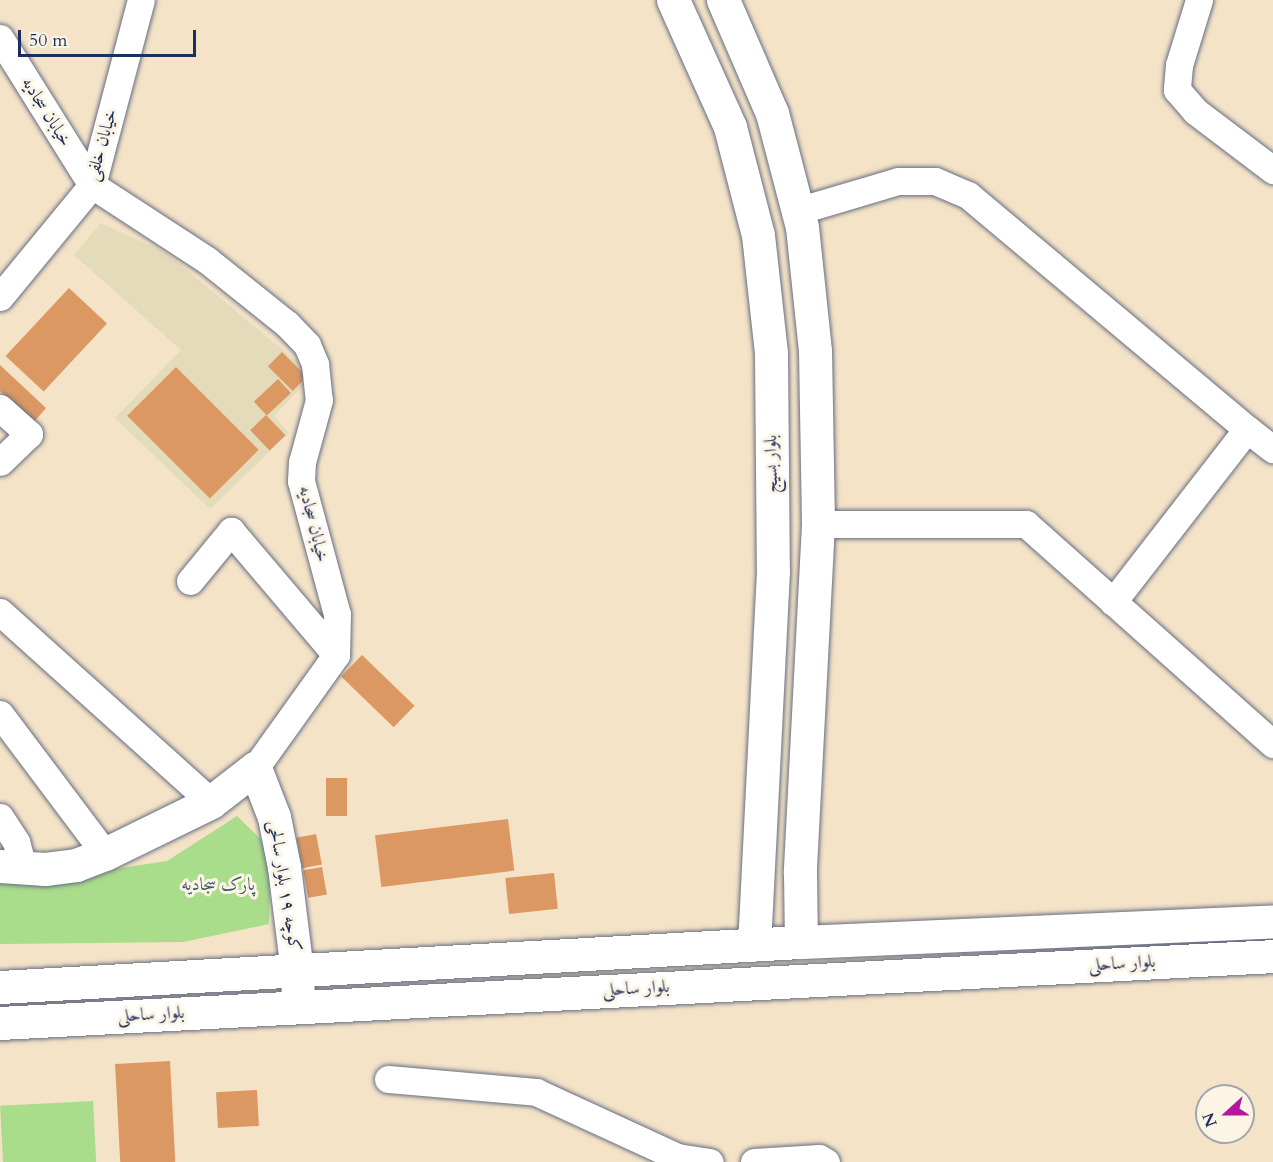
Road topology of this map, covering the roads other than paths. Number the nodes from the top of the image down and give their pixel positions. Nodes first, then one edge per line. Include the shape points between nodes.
1 (141, 0) edge
2 (673, 0) edge
3 (723, 0) edge
4 (1199, 0) edge
5 (0, 38) edge
6 (1273, 170) edge
7 (92, 186) junction
8 (797, 211) junction
9 (0, 297) edge
10 (0, 408) edge
11 (1247, 429) junction
12 (1273, 449) edge
13 (0, 462) edge
14 (818, 524) junction
15 (190, 580) dead end
16 (1113, 602) junction
17 (1, 617) edge
18 (336, 655) junction
19 (0, 714) edge
20 (1273, 744) edge
21 (255, 768) junction
22 (211, 802) junction
23 (0, 818) edge
24 (105, 854) junction
25 (11, 867) edge
26 (1273, 921) edge
27 (801, 942) junction
28 (754, 945) junction
29 (1273, 956) edge
30 (297, 971) junction
31 (0, 987) edge
32 (297, 1007) junction
33 (0, 1023) edge
34 (388, 1079) dead end
35 (710, 1162) edge
36 (754, 1162) edge
37 (826, 1162) edge

1 - 7 street, خیابان خلفی
2 - 28 main road, بلوار بسیج via 730,127 758,235 771,353 773,572
3 - 8 main road via 772,114
4 - 6 street via 1179,65 1177,90 1195,111
5 - 7 street, خیابان سجادیه
7 - 9 street, خیابان خلفی
7 - 18 street, خیابان سجادیه via 207,260 287,324 306,345 320,382 301,482 337,614
8 - 11 street via 898,181 935,181 968,195
8 - 14 main road via 815,351
10 - 13 street via 29,434
11 - 12 street
11 - 16 street
14 - 16 street via 1026,524
14 - 27 main road via 800,873
15 - 18 street via 231,531
16 - 20 street
17 - 22 street
18 - 21 street
19 - 24 street
21 - 22 main road
21 - 30 main road, کوچه ۱۹ بلوار سالحی via 276,827
22 - 24 main road
23 - 25 street via 16,842
24 - 25 main road via 76,865
26 - 27 main road, بلوار ساحلی
27 - 28 main road, بلوار ساحلی
28 - 30 main road, بلوار ساحلی
29 - 32 main road, بلوار ساحلی
30 - 31 main road, بلوار ساحلی
30 - 32 main road, کوچه ۱۹ بلوار سالحی
32 - 33 main road, بلوار ساحلی
34 - 35 street via 536,1092 677,1157
36 - 37 street via 819,1158

